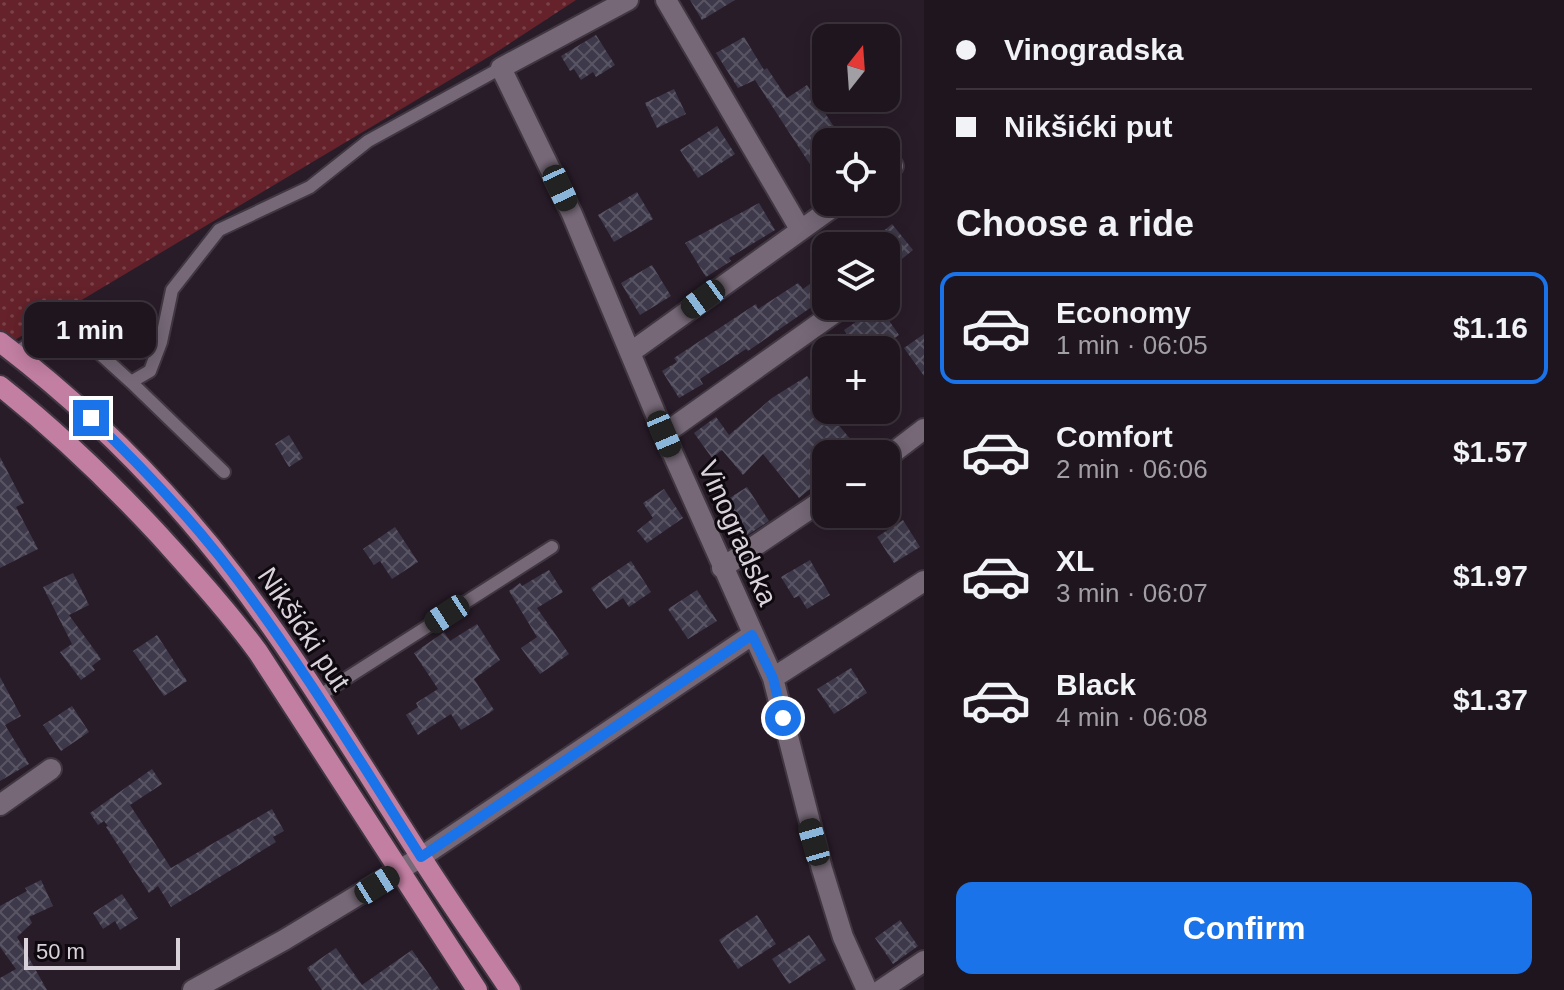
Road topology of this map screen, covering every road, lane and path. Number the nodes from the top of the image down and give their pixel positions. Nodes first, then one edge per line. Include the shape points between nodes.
1 (628, 0) edge
2 (666, 0) edge
3 (501, 68) junction
4 (819, 216) edge
5 (800, 229) junction
6 (824, 320) edge
7 (7, 347) edge
8 (631, 352) junction
9 (131, 382) junction
10 (0, 386) edge
11 (924, 429) edge
12 (664, 434) junction
13 (900, 447) edge
14 (224, 472) dead end
15 (812, 507) edge
16 (552, 547) dead end
17 (722, 568) junction
18 (924, 581) edge
19 (752, 635) junction
20 (773, 678) junction
21 (317, 697) junction
22 (51, 769) dead end
23 (0, 805) edge
24 (421, 857) junction
25 (400, 870) junction
26 (924, 961) edge
27 (193, 990) edge
28 (477, 990) edge
29 (510, 990) edge
30 (867, 990) edge
31 (881, 990) edge

1 - 3 street
2 - 5 street
3 - 8 street, Vinogradska
3 - 9 lane via 368,141 310,187 219,230 172,290 150,371
4 - 5 street
5 - 8 street
6 - 12 street
7 - 9 lane via 65,322
7 - 21 main road, Nikšićki put via 110,436 184,514 251,598
8 - 12 street, Vinogradska
9 - 14 lane
10 - 25 main road via 92,465 227,610
11 - 13 street
12 - 17 street, Vinogradska
15 - 17 street
16 - 21 lane
17 - 19 street, Vinogradska
18 - 20 street
19 - 20 street, Vinogradska
19 - 24 street
20 - 30 street, Vinogradska via 822,869 843,937
21 - 24 main road, Nikšićki put
22 - 23 street
24 - 25 street
24 - 29 main road, Nikšićki put
25 - 27 street
25 - 28 main road
26 - 31 street

